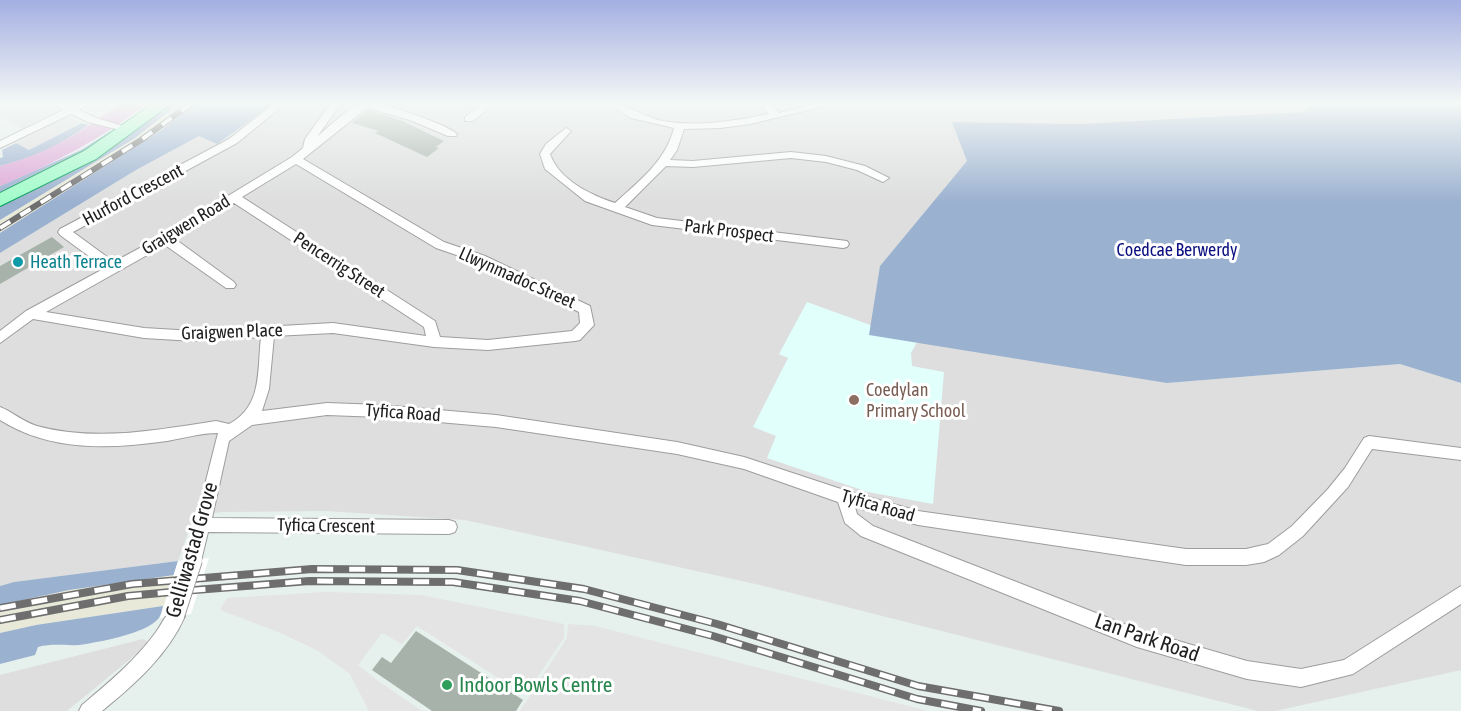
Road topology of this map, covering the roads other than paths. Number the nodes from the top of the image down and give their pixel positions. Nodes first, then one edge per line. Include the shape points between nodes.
1 (18, 136) edge
2 (112, 136) edge
3 (239, 136) edge
4 (312, 136) edge
5 (325, 136) edge
6 (560, 136) edge
7 (678, 136) edge
8 (0, 145) edge
9 (308, 150) junction
10 (296, 159) junction
11 (663, 163) junction
12 (884, 178) dead end
13 (233, 197) junction
14 (0, 200) edge
15 (617, 208) junction
16 (166, 239) junction
17 (843, 244) dead end
18 (114, 268) junction
19 (230, 285) dead end
20 (31, 314) junction
21 (268, 331) junction
22 (0, 338) edge
23 (434, 342) junction
24 (0, 413) edge
25 (250, 419) junction
26 (228, 430) junction
27 (1461, 454) edge
28 (844, 497) junction
29 (203, 525) junction
30 (449, 527) dead end
31 (1461, 594) edge
32 (88, 711) edge

1 - 8 street
2 - 14 main road via 76,163
3 - 18 street, Hurford Crescent via 64,232
4 - 9 street
5 - 9 street, Graigwen Road
6 - 15 street, Park Prospect via 546,154 549,167 589,198
7 - 11 street via 675,148
9 - 10 street, Graigwen Road
10 - 13 street, Graigwen Road
10 - 23 street, Llwynmadoc Street via 440,244 481,259 585,309 587,325 575,336 488,345
11 - 12 street via 693,165 791,155 826,159
11 - 15 street
13 - 16 street, Graigwen Road
13 - 23 street, Pencerrig Street via 430,324
15 - 17 street, Park Prospect via 656,222
16 - 18 street, Graigwen Road
16 - 19 street
18 - 20 street, Graigwen Road
20 - 21 street, Graigwen Place via 144,333 194,336
20 - 22 street, Graigwen Road
21 - 23 street, Graigwen Place via 333,328
21 - 25 street via 259,408
24 - 26 street via 36,432 80,440 129,440 216,427
25 - 26 street, Tyfica Road
25 - 28 street, Tyfica Road via 327,409 496,421 677,448 744,463
26 - 29 street, Gelliwastad Grove via 222,439
27 - 28 street, Tyfica Road via 1369,442 1332,495 1284,543 1262,555 1186,557 918,518
28 - 31 street, Lan Park Road via 850,518 867,531 1137,638 1247,670 1301,678 1347,668
29 - 30 street, Tyfica Crescent
29 - 32 street, Gelliwastad Grove, bridge via 176,616 151,655

